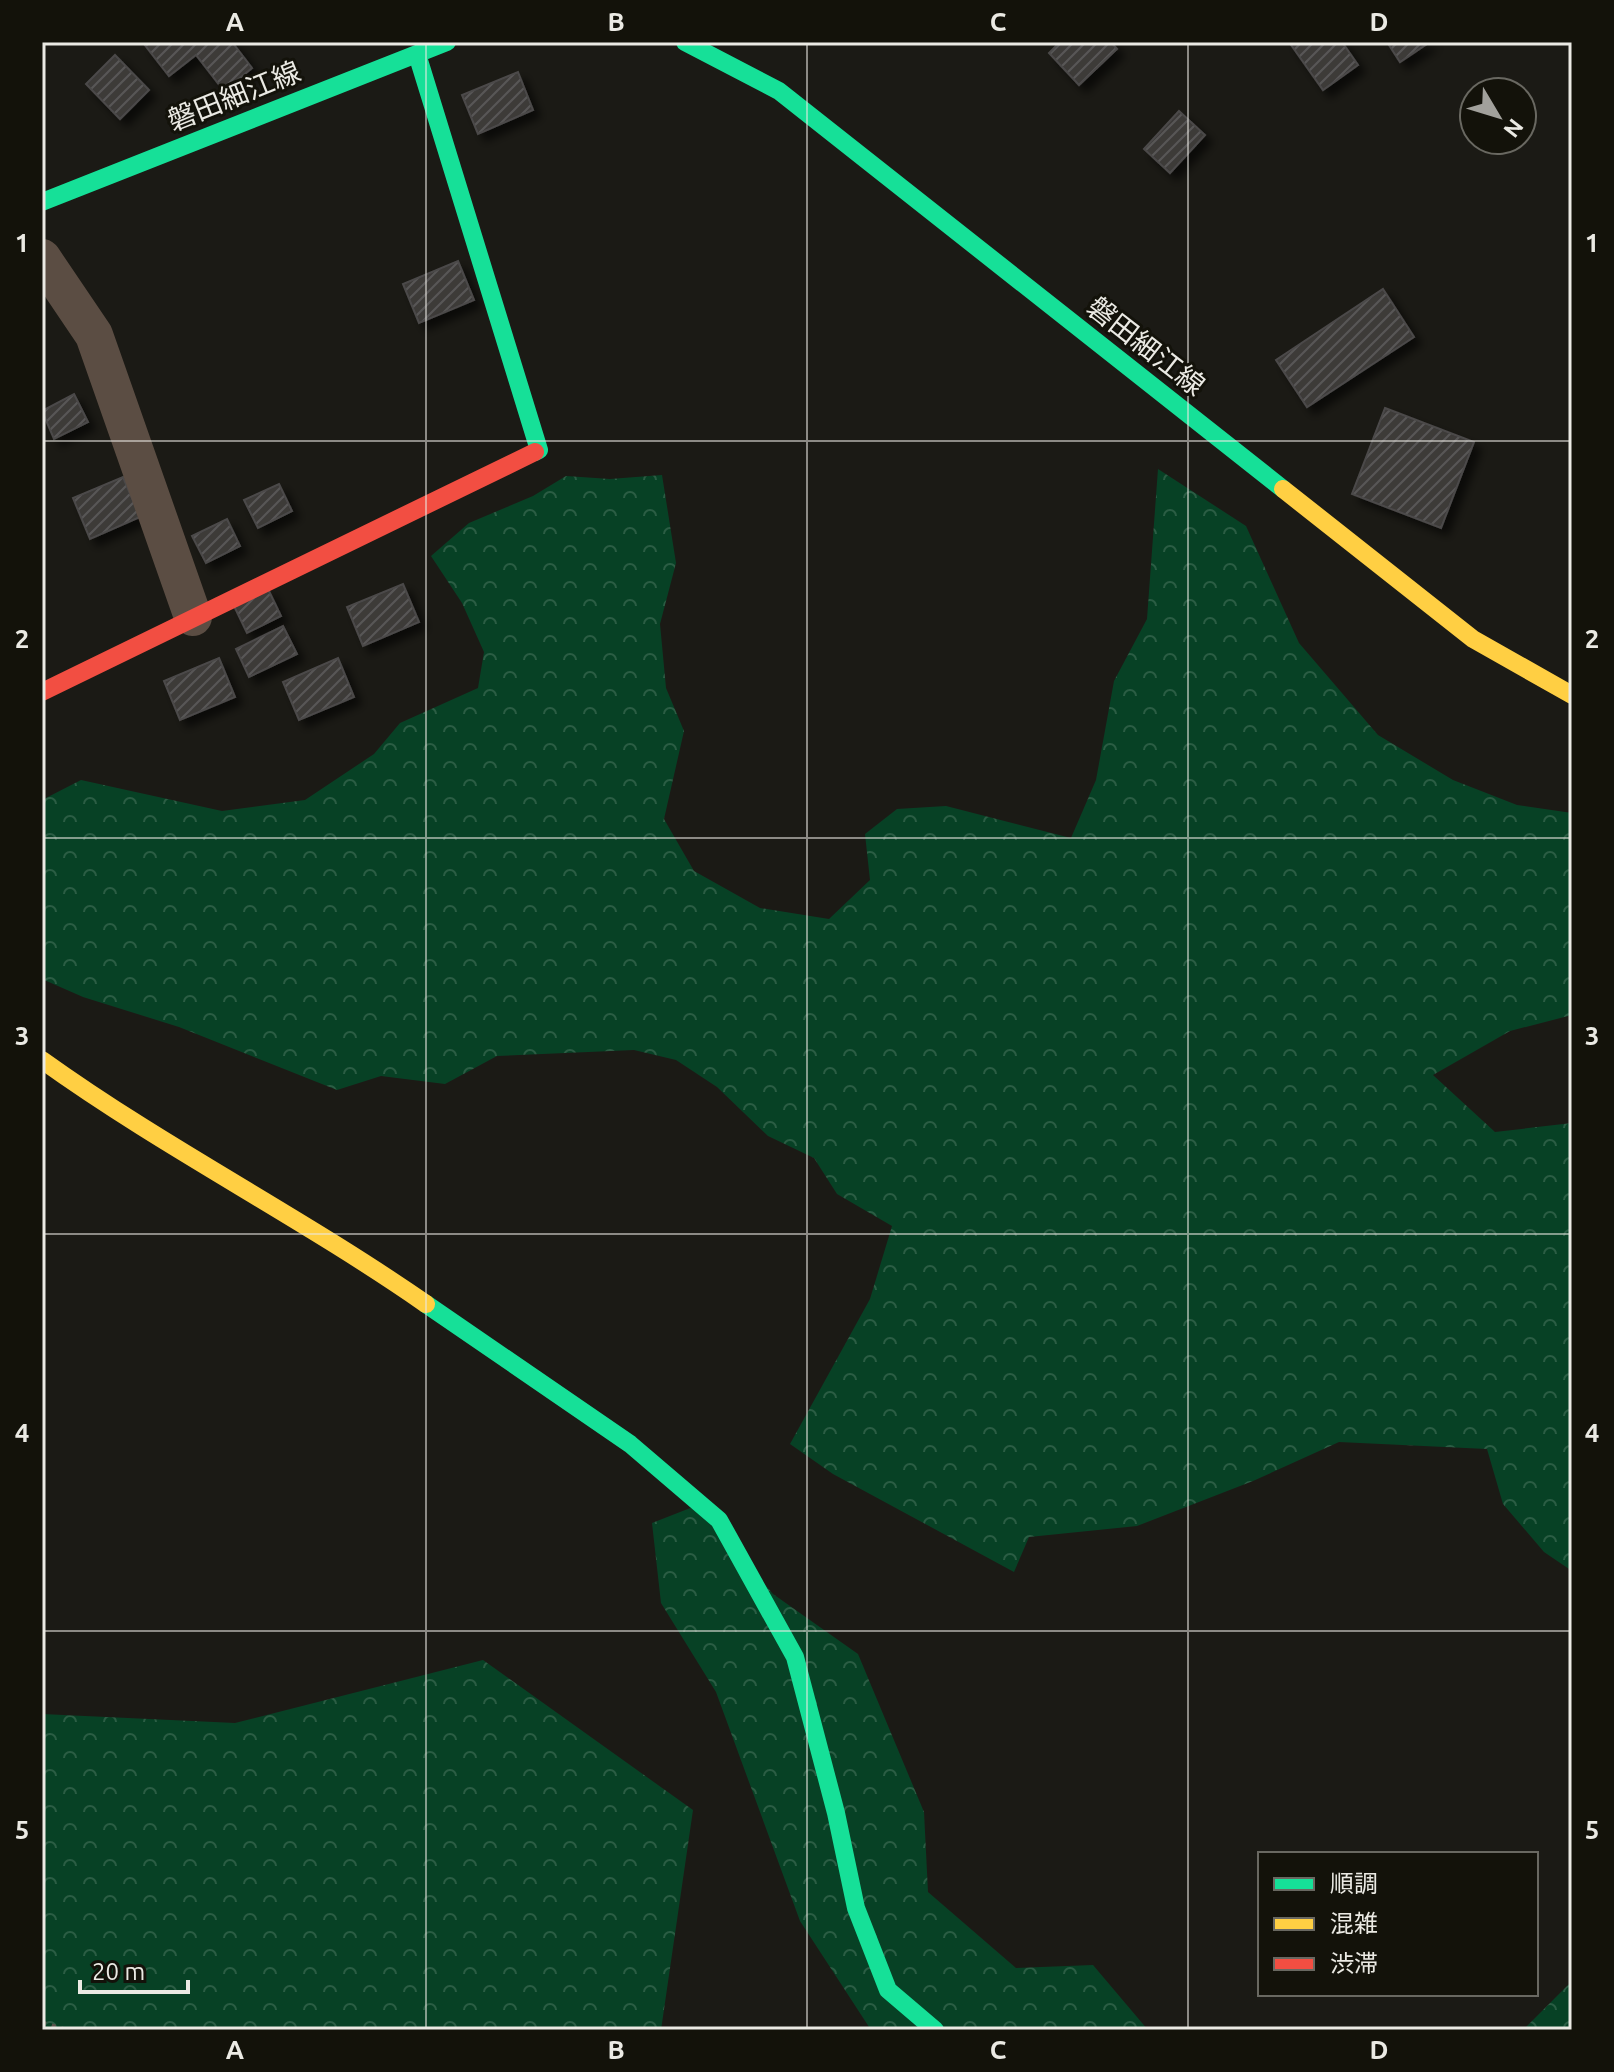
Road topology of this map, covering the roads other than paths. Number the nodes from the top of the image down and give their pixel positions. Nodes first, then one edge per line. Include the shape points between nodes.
1 (447, 42) edge
2 (685, 42) edge
3 (417, 54) junction
4 (42, 202) edge
5 (42, 258) edge
6 (193, 617) junction
7 (42, 692) edge
8 (1572, 695) edge
9 (42, 1060) edge
10 (935, 2030) edge

1 - 3 street, 磐田細江線
2 - 8 street, 磐田細江線 via 779,91 1473,639
3 - 4 street, 磐田細江線
3 - 6 street via 539,450
5 - 6 street via 94,335
6 - 7 street
9 - 10 street via 120,1116 379,1271 630,1444 719,1520 795,1657 856,1908 888,1990

